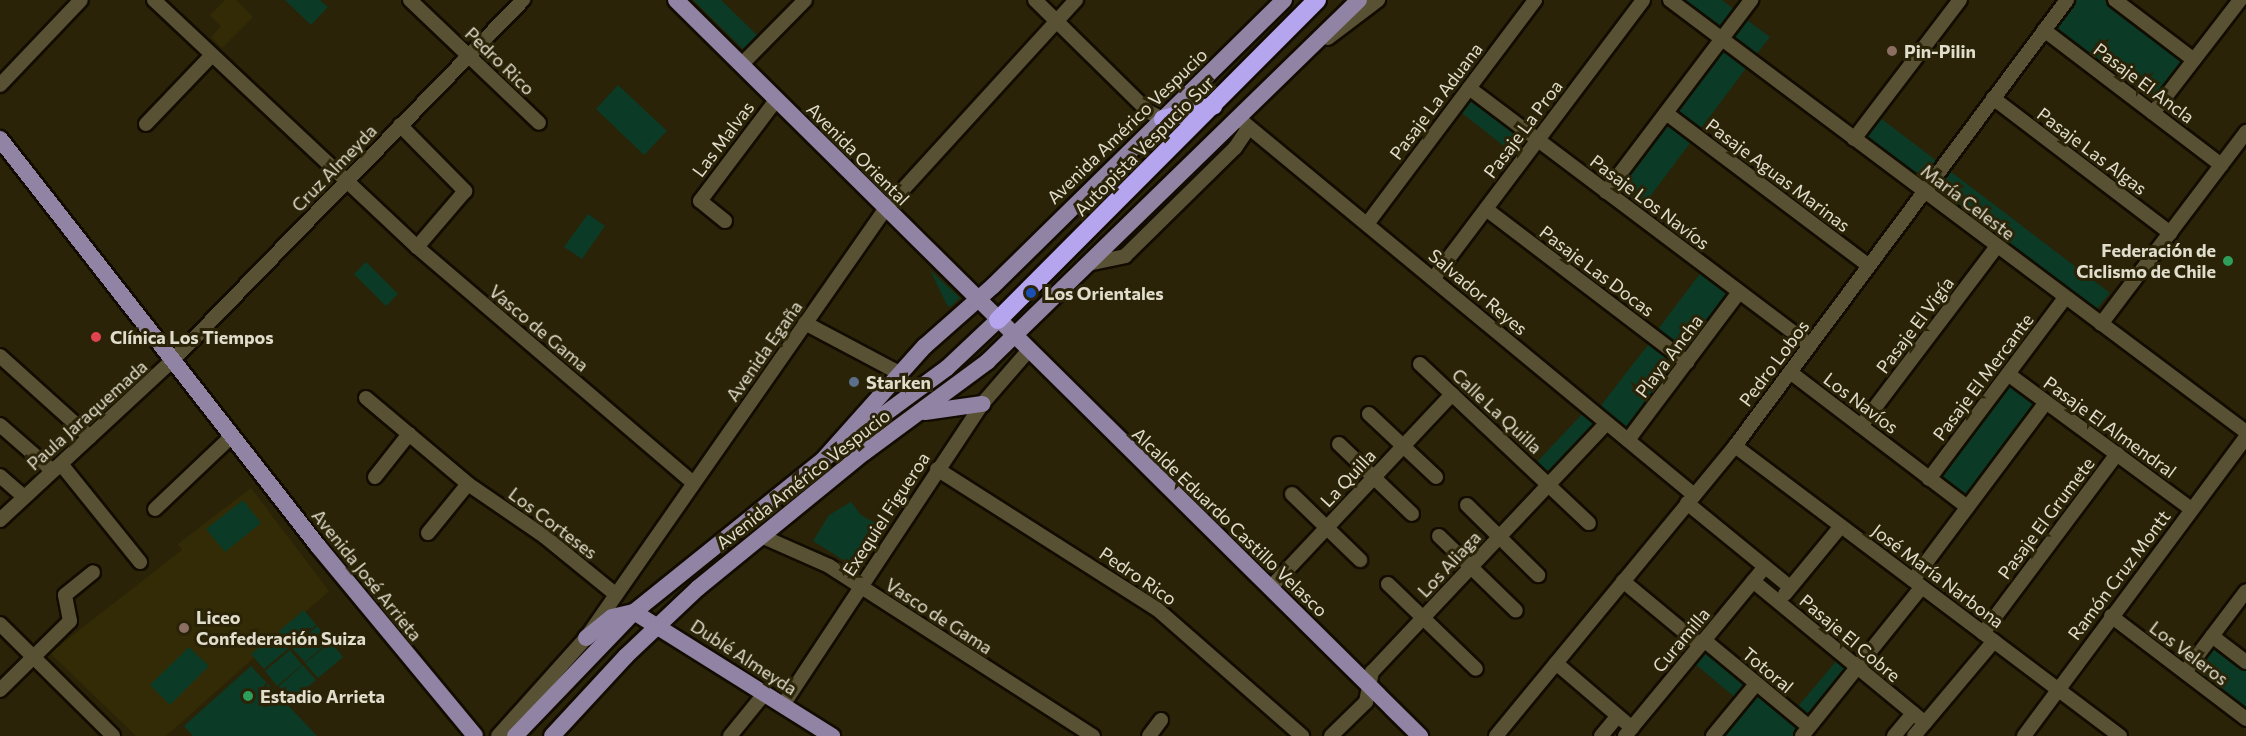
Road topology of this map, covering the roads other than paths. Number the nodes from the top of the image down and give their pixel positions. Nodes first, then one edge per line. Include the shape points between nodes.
1 (81, 0) edge
2 (154, 0) edge
3 (410, 0) edge
4 (523, 0) edge
5 (675, 0) edge
6 (805, 0) edge
7 (1035, 0) edge
8 (1076, 0) edge
9 (1284, 0) edge
10 (1317, 0) edge
11 (1359, 0) edge
12 (1378, 0) edge
13 (1535, 0) edge
14 (1643, 0) edge
15 (1670, 0) edge
16 (1751, 0) edge
17 (1960, 0) edge
18 (2067, 0) edge
19 (2115, 0) edge
20 (2240, 0) edge
21 (1057, 21) junction
22 (2044, 30) junction
23 (1721, 39) junction
24 (212, 56) junction
25 (468, 56) junction
26 (1299, 58) junction
27 (2194, 60) junction
28 (741, 65) junction
29 (0, 85) edge
30 (1469, 88) junction
31 (1993, 98) junction
32 (776, 99) junction
33 (1214, 106) junction
34 (1666, 113) junction
35 (2153, 113) junction
36 (1163, 119) junction
37 (1244, 122) junction
38 (539, 123) dead end
39 (146, 124) dead end
40 (400, 125) junction
41 (2246, 132) edge
42 (0, 139) edge
43 (1854, 139) junction
44 (1537, 140) junction
45 (2221, 165) junction
46 (347, 180) junction
47 (1923, 190) junction
48 (1606, 192) junction
49 (886, 208) junction
50 (1486, 209) junction
51 (725, 221) dead end
52 (1367, 224) junction
53 (2170, 232) junction
54 (1997, 246) junction
55 (417, 248) junction
56 (1868, 265) junction
57 (1433, 279) junction
58 (1739, 292) junction
59 (2066, 297) junction
60 (977, 299) junction
61 (998, 320) junction
62 (805, 323) junction
63 (2101, 324) junction
64 (1014, 336) junction
65 (1810, 345) junction
66 (1028, 351) junction
67 (0, 356) edge
68 (172, 361) junction
69 (1687, 362) junction
70 (1420, 364) dead end
71 (1790, 372) junction
72 (899, 373) junction
73 (2008, 374) junction
74 (1452, 394) junction
75 (366, 398) dead end
76 (2046, 402) junction
77 (982, 404) junction
78 (1369, 414) dead end
79 (916, 415) junction
80 (1607, 423) junction
81 (0, 425) edge
82 (1861, 426) junction
83 (2246, 432) edge
84 (410, 434) junction
85 (90, 437) junction
86 (231, 437) junction
87 (2246, 437) edge
88 (1628, 441) junction
89 (1339, 444) dead end
90 (1403, 446) junction
91 (1735, 446) junction
92 (2117, 454) junction
93 (822, 460) junction
94 (57, 468) junction
95 (937, 469) junction
96 (0, 476) edge
97 (375, 477) dead end
98 (1374, 477) junction
99 (1436, 477) dead end
100 (1929, 479) junction
101 (693, 483) junction
102 (468, 484) junction
103 (1549, 484) junction
104 (1292, 494) dead end
105 (24, 497) junction
106 (1690, 499) junction
107 (1467, 505) dead end
108 (1967, 507) junction
109 (155, 509) dead end
110 (2191, 509) junction
111 (1412, 514) dead end
112 (0, 520) edge
113 (1589, 523) dead end
114 (1841, 526) junction
115 (1327, 527) junction
116 (428, 532) dead end
117 (761, 536) junction
118 (1439, 536) dead end
119 (1499, 537) junction
120 (1360, 560) dead end
121 (140, 562) dead end
122 (1471, 567) junction
123 (1765, 567) junction
124 (93, 572) dead end
125 (1538, 575) dead end
126 (1623, 581) junction
127 (1753, 581) junction
128 (1917, 583) junction
129 (1388, 584) dead end
130 (860, 586) junction
131 (1790, 587) junction
132 (1270, 588) junction
133 (2246, 591) edge
134 (614, 593) junction
135 (1778, 602) junction
136 (1516, 611) dead end
137 (634, 612) junction
138 (2110, 616) junction
139 (1423, 618) junction
140 (0, 624) edge
141 (658, 625) junction
142 (2212, 636) junction
143 (1988, 637) junction
144 (586, 638) junction
145 (1702, 643) junction
146 (33, 656) junction
147 (2246, 662) edge
148 (1556, 663) junction
149 (1859, 668) junction
150 (1476, 669) dead end
151 (2184, 672) junction
152 (1756, 684) junction
153 (1370, 686) junction
154 (2057, 688) junction
155 (0, 690) edge
156 (765, 693) junction
157 (783, 705) junction
158 (1913, 713) junction
159 (1618, 716) junction
160 (2246, 718) edge
161 (1161, 720) dead end
162 (1925, 723) junction
163 (1628, 732) edge
164 (1806, 732) edge
165 (113, 736) edge
166 (475, 736) edge
167 (498, 736) edge
168 (515, 736) edge
169 (552, 736) edge
170 (730, 736) edge
171 (832, 736) edge
172 (1093, 736) edge
173 (1149, 736) edge
174 (1302, 736) edge
175 (1331, 736) edge
176 (1420, 736) edge
177 (1496, 736) edge
178 (1601, 736) edge
179 (1714, 736) edge
180 (1894, 736) edge
181 (1914, 736) edge
182 (2024, 736) edge
183 (2120, 736) edge

1 - 29 street
2 - 24 street, Vasco de Gama
3 - 25 street, Pedro Rico
4 - 25 street, Cruz Almeyda
5 - 28 main road, Avenida Oriental
6 - 28 street
7 - 21 street
8 - 21 street, Avenida Egaña
9 - 36 main road, Avenida Américo Vespucio
10 - 33 highway, Autopista Vespucio Sur
11 - 26 main road, Avenida Américo Vespucio
12 - 26 street, Avenida Américo Vespucio
13 - 30 street, Pasaje La Aduana
14 - 44 street, Pasaje La Proa
15 - 23 street, María Celeste
16 - 23 street
17 - 43 street
18 - 22 street, Pedro Lobos
19 - 27 street
20 - 27 street
21 - 36 street via 1149,112
21 - 49 street, Avenida Egaña
22 - 31 street, Pedro Lobos
22 - 35 street, Pasaje El Ancla
23 - 34 street
23 - 43 street, María Celeste
24 - 39 street
24 - 46 street, Vasco de Gama
25 - 38 street, Pedro Rico
25 - 40 street, Cruz Almeyda
26 - 37 main road, Avenida Américo Vespucio
27 - 35 street
28 - 32 main road, Avenida Oriental
30 - 44 street, Pasaje Los Navíos
30 - 52 street, Pasaje La Aduana
31 - 47 street, Pedro Lobos
31 - 53 street, Pasaje Las Algas
32 - 49 main road, Avenida Oriental
32 - 51 street, Las Malvas via 700,201
33 - 36 highway
33 - 61 highway, Autopista Vespucio Sur
34 - 48 street
34 - 56 street, Pasaje Aguas Marinas
35 - 45 street, Pasaje El Ancla
36 - 60 main road, Avenida Américo Vespucio
37 - 52 street, Salvador Reyes
37 - 64 main road, Avenida Américo Vespucio
40 - 46 street, Cruz Almeyda
40 - 55 street via 465,191
41 - 45 street
42 - 68 main road, Avenida José Arrieta
43 - 47 street, María Celeste
44 - 48 street, Pasaje Los Navíos
44 - 50 street, Pasaje La Proa
45 - 53 street
46 - 55 street, Vasco de Gama
46 - 68 street, Cruz Almeyda
47 - 54 street, María Celeste
47 - 56 street, Pedro Lobos
48 - 58 street, Pasaje Los Navíos
49 - 60 main road, Avenida Oriental
49 - 62 street, Avenida Egaña
50 - 57 street, Pasaje La Proa
50 - 69 street, Pasaje Las Docas
52 - 57 street, Salvador Reyes
53 - 63 street
54 - 59 street, María Celeste
54 - 82 street, Pasaje El Vigía
55 - 101 street, Vasco de Gama
56 - 65 street, Pedro Lobos
57 - 80 street, Salvador Reyes
58 - 65 street, Pasaje Los Navíos
58 - 69 street, Playa Ancha
59 - 63 street, María Celeste
59 - 73 street, Pasaje El Mercante
60 - 61 main road, Avenida Oriental
60 - 72 main road, Avenida Américo Vespucio
61 - 64 main road, Avenida Oriental
61 - 93 main road, Avenida Américo Vespucio via 947,368
62 - 72 street
62 - 101 street, Avenida Egaña
63 - 83 street, María Celeste
64 - 66 main road, Alcalde Eduardo Castillo Velasco
64 - 79 main road, Avenida Américo Vespucio via 968,378
65 - 71 street, Pedro Lobos
66 - 77 street, Exequiel Figueroa
66 - 132 main road, Alcalde Eduardo Castillo Velasco
67 - 85 street
68 - 85 street, Paula Jaraquemada
68 - 86 main road, Avenida José Arrieta
69 - 88 street, Playa Ancha
70 - 74 street, Calle La Quilla
71 - 82 street, Los Navíos
71 - 91 street, Pedro Lobos
72 - 93 main road, Avenida Américo Vespucio
73 - 76 street, Pasaje El Almendral
73 - 100 street, Pasaje El Mercante
74 - 90 street, La Quilla
74 - 103 street, Calle La Quilla
75 - 84 street, Los Corteses
76 - 92 street, Pasaje El Almendral
76 - 108 street
77 - 79 main road
77 - 95 street, Exequiel Figueroa
78 - 90 street
79 - 117 main road, Avenida Américo Vespucio
80 - 88 street, Salvador Reyes
80 - 103 street, Los Aliaga
81 - 94 street
82 - 100 street, Los Navíos
84 - 97 street
84 - 102 street, Los Corteses
85 - 94 street, Paula Jaraquemada
86 - 109 street
86 - 166 main road, Avenida José Arrieta
87 - 110 street, Ramón Cruz Montt
88 - 106 street, Salvador Reyes
89 - 98 street
90 - 98 street, La Quilla
90 - 99 street
91 - 106 street, Pedro Lobos
91 - 114 street, José María Narbona
92 - 110 street, Pasaje El Almendral
92 - 143 street, Pasaje El Grumete
93 - 137 main road, Avenida Américo Vespucio
94 - 105 street, Paula Jaraquemada
94 - 121 street
95 - 130 street, Exequiel Figueroa
95 - 174 street, Pedro Rico via 1157,609
96 - 105 street
98 - 111 street
98 - 115 street, La Quilla
100 - 108 street, Los Navíos
101 - 134 street, Avenida Egaña
102 - 116 street
102 - 134 street, Los Corteses via 544,536
103 - 113 street, Calle La Quilla
103 - 119 street, Los Aliaga
104 - 115 street
105 - 112 street, Paula Jaraquemada
106 - 123 street, Pasaje El Cobre
106 - 126 street, Pedro Lobos
107 - 119 street
108 - 128 street
110 - 138 street, Ramón Cruz Montt
114 - 128 street, José María Narbona
114 - 131 street
115 - 120 street
115 - 132 street, La Quilla
117 - 130 street, Vasco de Gama via 821,561
117 - 141 main road, Avenida Américo Vespucio
118 - 122 street
119 - 122 street, Los Aliaga
119 - 125 street
122 - 136 street
122 - 139 street, Los Aliaga
123 - 127 street, Curamilla
123 - 131 street, Pasaje El Cobre
124 - 146 street via 65,595 70,621
126 - 145 street, Totoral
126 - 148 street, Pedro Lobos
127 - 135 street, Pasaje El Cobre
127 - 145 street, Curamilla
128 - 143 street, José María Narbona
128 - 149 street
129 - 139 street
130 - 157 street, Exequiel Figueroa
130 - 172 street, Vasco de Gama
131 - 135 street
132 - 153 main road, Alcalde Eduardo Castillo Velasco
133 - 142 street
134 - 144 street, Avenida Egaña
135 - 149 street, Pasaje El Cobre
137 - 141 main road, Dublé Almeyda
137 - 144 main road via 612,617
137 - 168 main road, Avenida Américo Vespucio
138 - 151 street, Los Veleros
138 - 154 street, Ramón Cruz Montt
139 - 150 street
139 - 153 street, Los Aliaga via 1372,672
140 - 146 street
141 - 156 main road, Dublé Almeyda
141 - 169 main road, Avenida Américo Vespucio
142 - 147 street
142 - 151 street
143 - 154 street, José María Narbona
143 - 162 street, Pasaje El Grumete
144 - 167 street, Avenida Egaña
145 - 152 street, Totoral
145 - 163 street, Curamilla
146 - 155 street
146 - 165 street
148 - 159 street
148 - 177 street, Pedro Lobos
149 - 158 street, Pasaje El Cobre
149 - 164 street
151 - 160 street, Los Veleros
152 - 164 street, Totoral
152 - 179 street
153 - 175 street, Los Aliaga via 1366,702
153 - 176 main road, Alcalde Eduardo Castillo Velasco
154 - 182 street, Ramón Cruz Montt
154 - 183 street, José María Narbona
156 - 157 main road, Dublé Almeyda
156 - 170 street
157 - 171 main road, Dublé Almeyda
158 - 162 street, Pasaje El Cobre
158 - 180 street
159 - 163 street
159 - 178 street
161 - 173 street
162 - 181 street, Pasaje El Grumete

